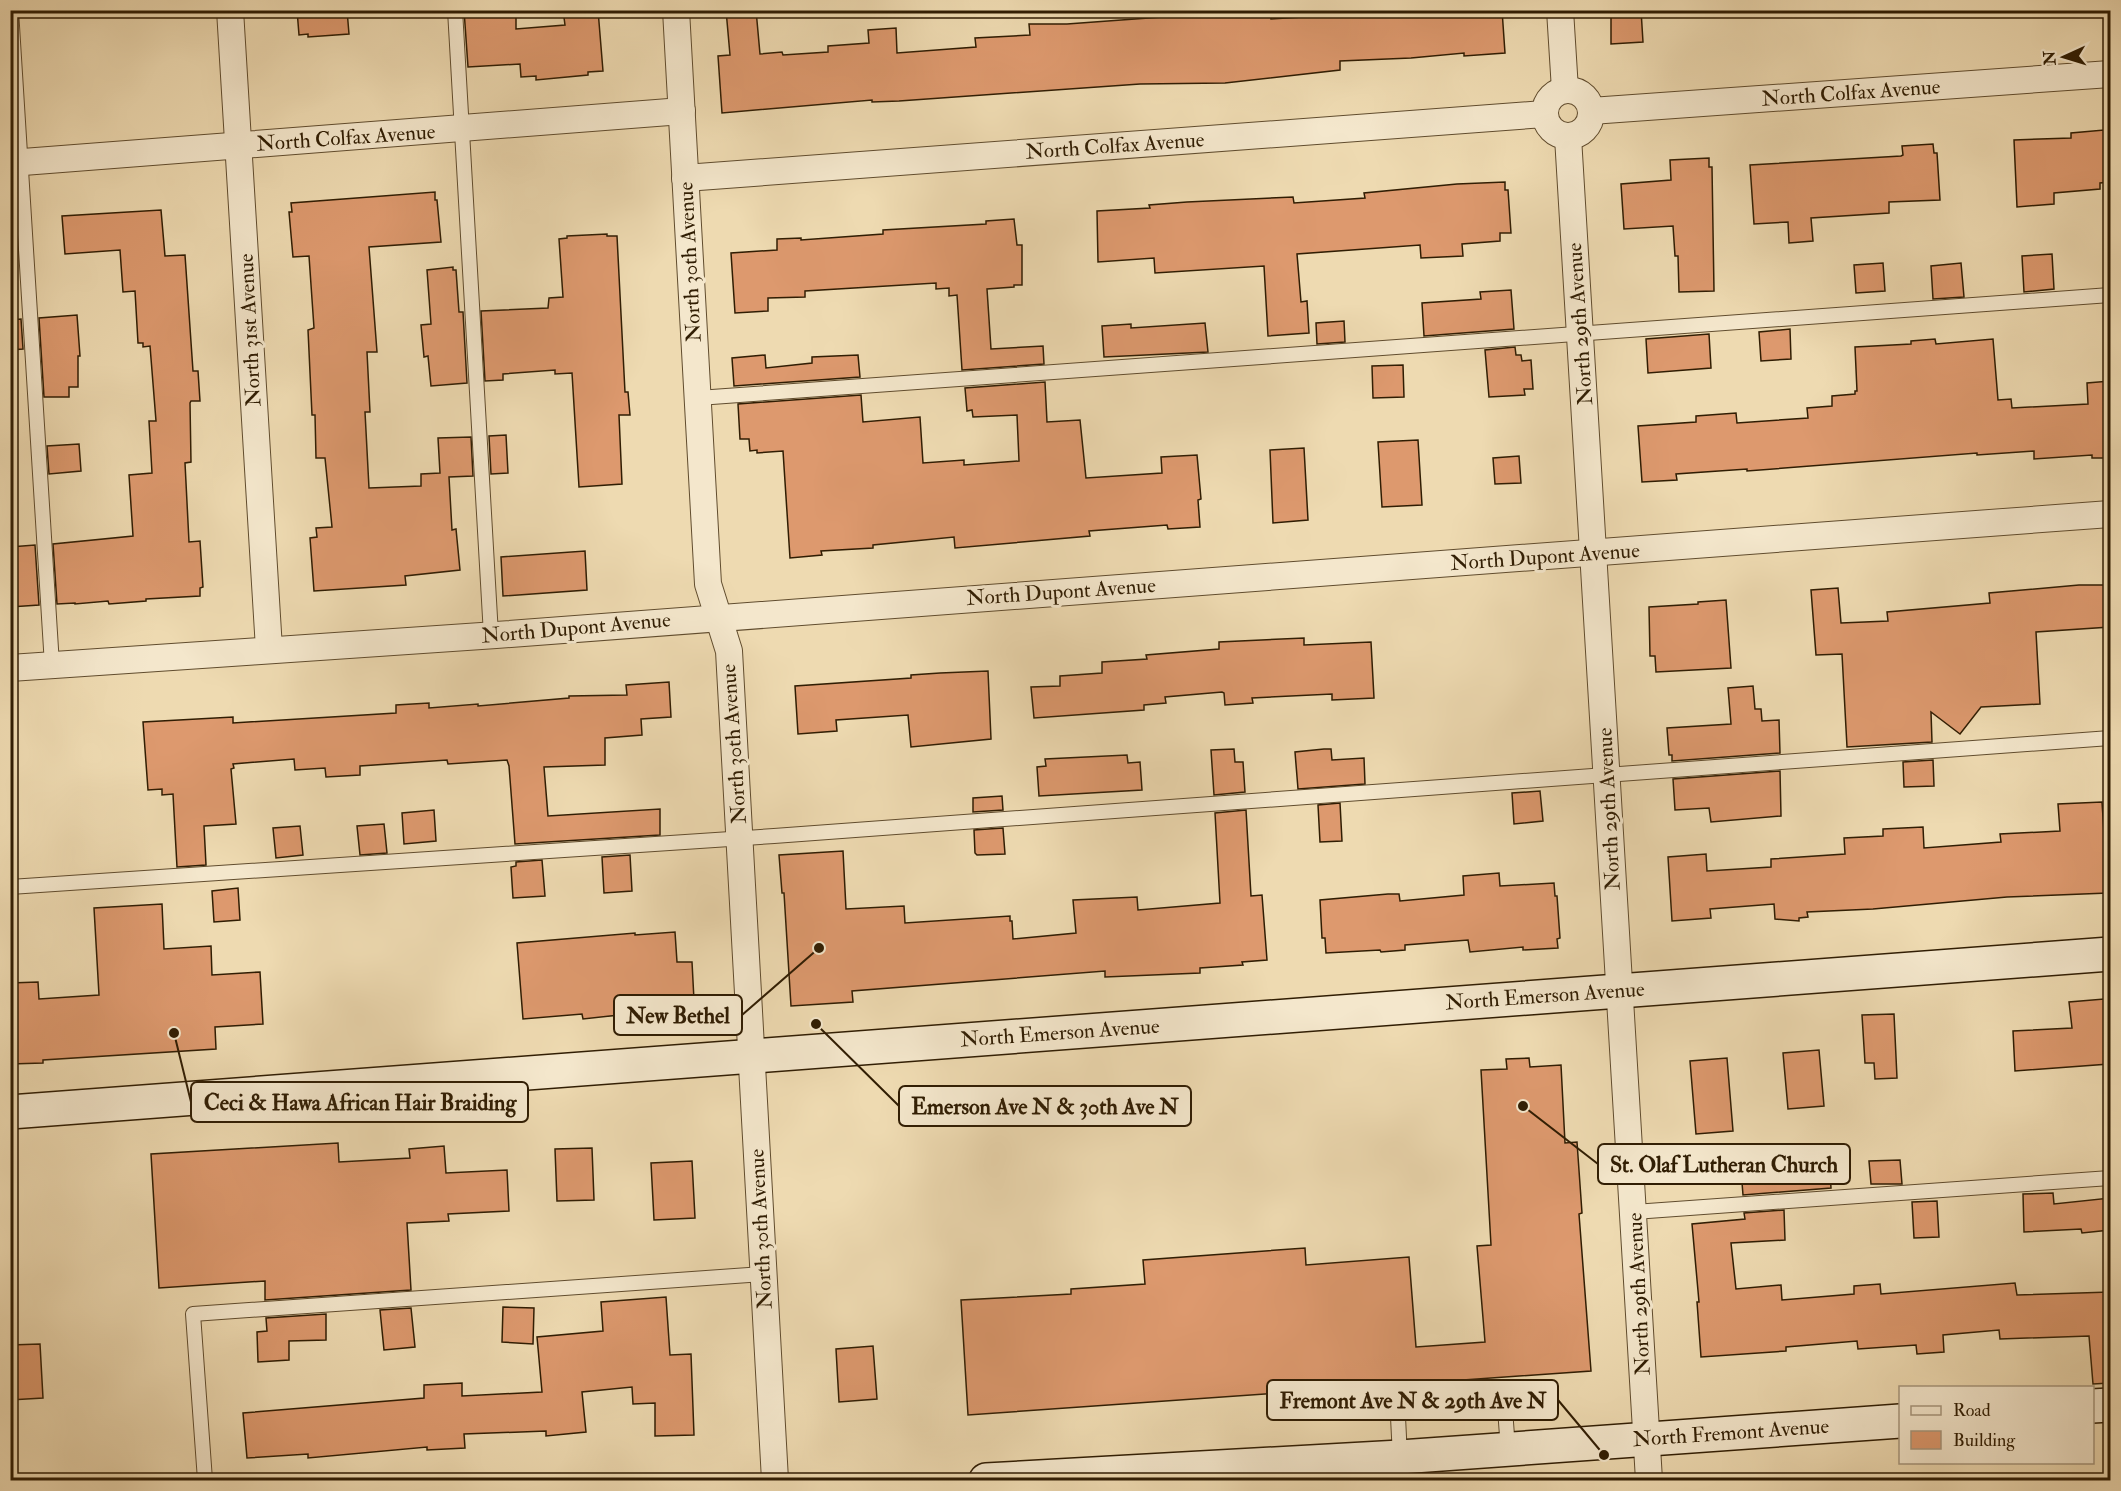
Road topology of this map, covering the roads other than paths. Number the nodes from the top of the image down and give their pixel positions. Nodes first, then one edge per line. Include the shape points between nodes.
1 (11, 10) edge
2 (230, 10) edge
3 (455, 10) edge
4 (676, 10) edge
5 (1560, 10) edge
6 (2110, 74) edge
7 (1565, 90) junction
8 (682, 111) junction
9 (1591, 111) junction
10 (1544, 114) junction
11 (462, 129) junction
12 (1568, 137) junction
13 (238, 146) junction
14 (16, 163) edge
15 (685, 178) junction
16 (2110, 295) edge
17 (1581, 333) junction
18 (698, 398) junction
19 (2110, 514) edge
20 (1593, 554) junction
21 (718, 616) junction
22 (491, 635) junction
23 (269, 649) junction
24 (52, 665) junction
25 (10, 668) edge
26 (2110, 738) edge
27 (1608, 775) junction
28 (740, 838) junction
29 (10, 887) edge
30 (2110, 954) edge
31 (1620, 990) junction
32 (751, 1056) junction
33 (10, 1112) edge
34 (2110, 1178) edge
35 (1634, 1212) junction
36 (763, 1274) junction
37 (2110, 1405) edge
38 (2094, 1406) edge
39 (1899, 1420) edge
40 (1646, 1440) junction
41 (1508, 1449) junction
42 (1400, 1457) junction
43 (205, 1480) edge
44 (775, 1480) edge
45 (986, 1480) edge
46 (1649, 1480) edge

1 - 14 lane
2 - 13 street, North 31st Avenue
3 - 11 lane
4 - 8 street, North 30th Avenue
5 - 7 street
6 - 9 street, North Colfax Avenue
7 - 9 street via 1579,93
7 - 10 street via 1552,95
8 - 11 street, North Colfax Avenue
8 - 15 street, North 30th Avenue
9 - 12 street via 1588,126
10 - 12 street via 1554,133
10 - 15 street, North Colfax Avenue
11 - 13 street, North Colfax Avenue
11 - 22 lane
12 - 17 street, North 29th Avenue
13 - 14 street, North Colfax Avenue
13 - 23 street, North 31st Avenue
14 - 24 lane
15 - 18 street, North 30th Avenue
16 - 17 lane
17 - 18 lane
17 - 20 street, North 29th Avenue
18 - 21 street, North 30th Avenue via 708,584
19 - 20 street, North Dupont Avenue
20 - 21 street, North Dupont Avenue
20 - 27 street, North 29th Avenue
21 - 22 street, North Dupont Avenue
21 - 28 street, North 30th Avenue via 729,651
22 - 23 street, North Dupont Avenue
23 - 24 street, North Dupont Avenue
24 - 25 street, North Dupont Avenue
26 - 27 lane
27 - 28 lane
27 - 31 street, North 29th Avenue
28 - 29 lane
28 - 32 street, North 30th Avenue
30 - 31 street, North Emerson Avenue
31 - 32 street, North Emerson Avenue
31 - 35 street, North 29th Avenue
32 - 33 street, North Emerson Avenue
32 - 36 street, North 30th Avenue
34 - 35 lane
35 - 40 street, North 29th Avenue
36 - 43 lane via 193,1314
36 - 44 street, North 30th Avenue
37 - 38 street
39 - 40 street, North Fremont Avenue
40 - 41 street, North Fremont Avenue
40 - 46 street, North 29th Avenue
41 - 42 street, North Fremont Avenue
41 - 42 lane via 1505,1409 1491,1395 1437,1399 1415,1401 1398,1418
42 - 45 street, North Fremont Avenue

